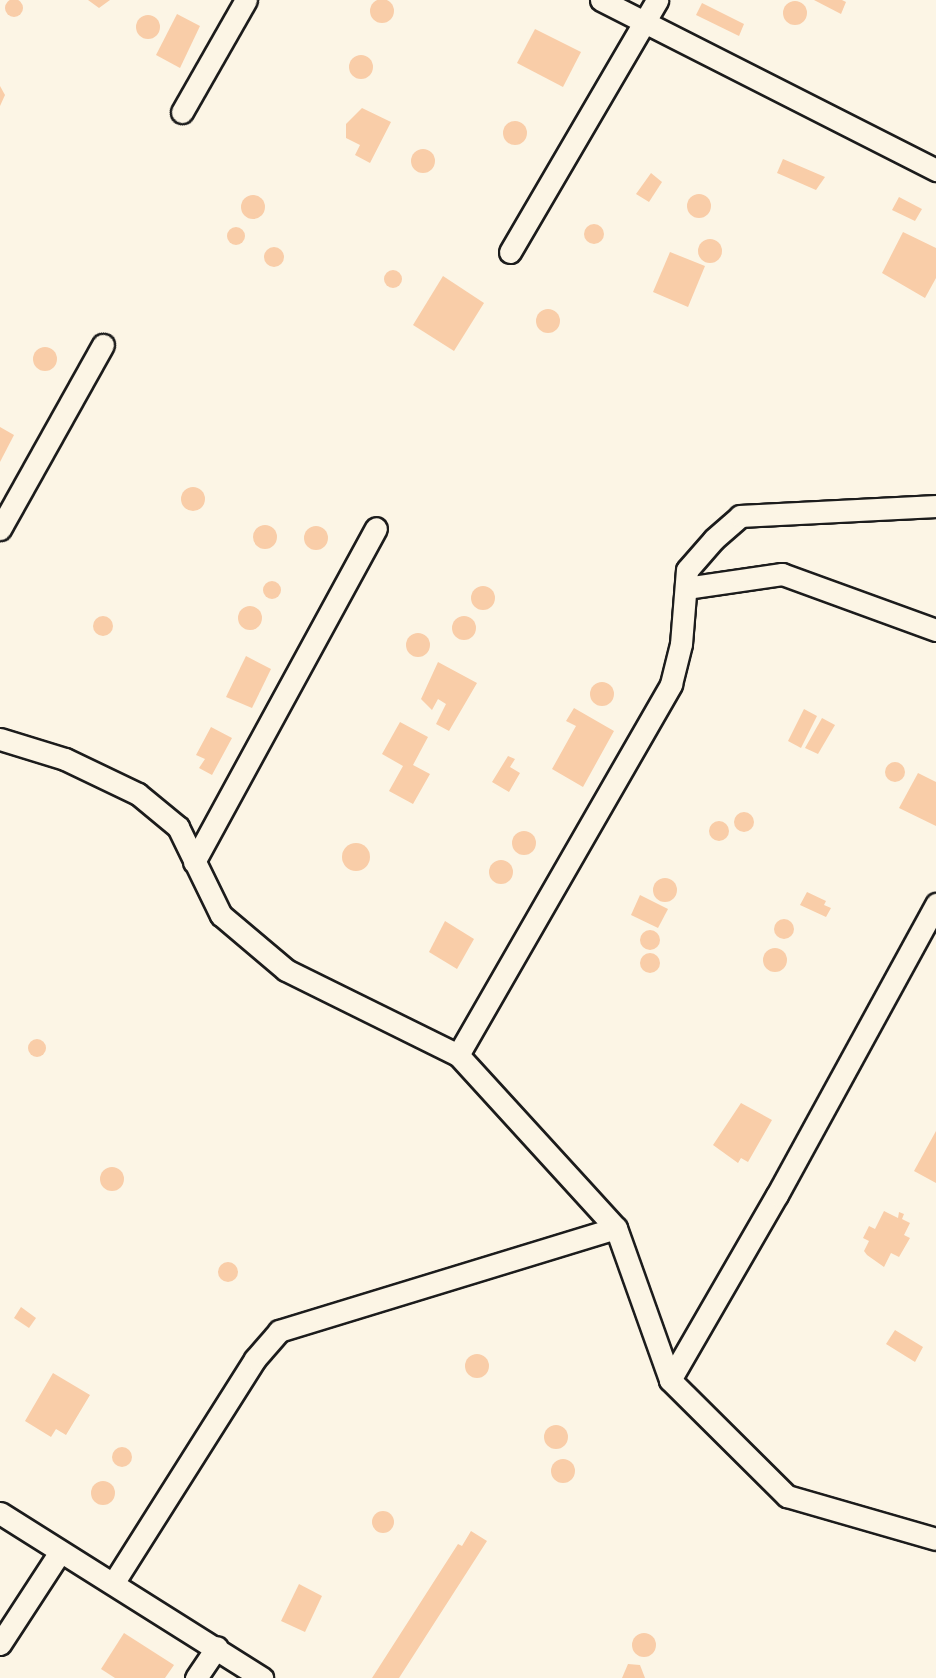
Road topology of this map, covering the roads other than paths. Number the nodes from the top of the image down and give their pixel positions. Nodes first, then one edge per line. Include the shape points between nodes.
1 (246, 0) edge
2 (601, 0) edge
3 (657, 0) edge
4 (646, 23) junction
5 (182, 112) dead end
6 (936, 170) edge
7 (510, 252) dead end
8 (103, 345) dead end
9 (936, 506) edge
10 (376, 528) dead end
11 (0, 529) edge
12 (686, 588) junction
13 (936, 630) edge
14 (0, 739) edge
15 (194, 862) junction
16 (936, 904) edge
17 (458, 1055) junction
18 (616, 1228) junction
19 (670, 1380) junction
20 (0, 1513) edge
21 (936, 1539) edge
22 (60, 1552) junction
23 (114, 1582) junction
24 (0, 1644) edge
25 (217, 1647) junction
26 (196, 1678) edge
27 (262, 1678) edge

1 - 5 street
2 - 4 street
3 - 4 street
4 - 6 street
4 - 7 street
8 - 11 street
9 - 12 street via 740,516 687,570
10 - 15 street
12 - 13 street via 782,574
12 - 17 street via 681,644 671,684
14 - 15 street via 65,760 138,794 178,827
15 - 17 street via 220,915 286,970
16 - 19 street
17 - 18 street
18 - 19 street
18 - 23 street via 279,1331 255,1359
19 - 21 street via 787,1496
20 - 22 street
22 - 23 street
22 - 24 street
23 - 25 street
25 - 26 street
25 - 27 street

